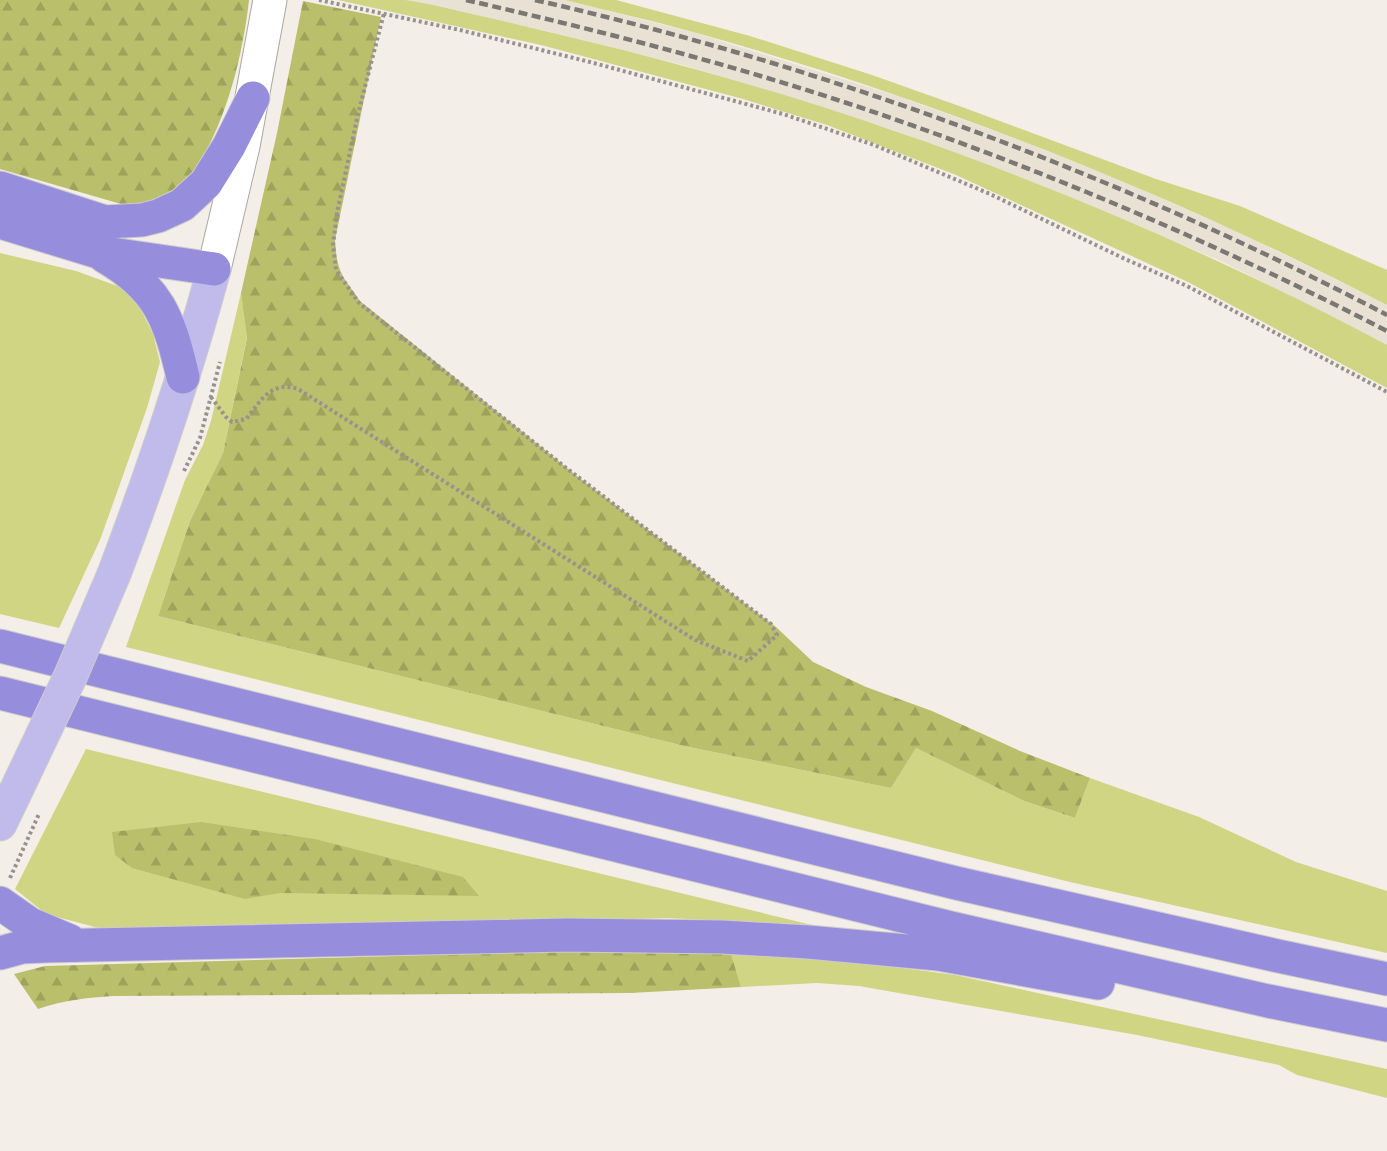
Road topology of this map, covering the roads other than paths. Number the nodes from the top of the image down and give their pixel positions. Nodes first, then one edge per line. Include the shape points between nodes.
1 (269, 5) edge
2 (253, 98) junction
3 (0, 188) edge
4 (0, 222) edge
5 (102, 237) junction
6 (214, 269) junction
7 (183, 377) junction
8 (0, 646) edge
9 (0, 693) edge
10 (18, 810) edge
11 (3, 895) edge
12 (90, 945) junction
13 (0, 953) edge
14 (1387, 979) edge
15 (1268, 1001) junction
16 (1387, 1025) edge

1 - 2 main road
2 - 5 highway via 218,166 190,199 173,210 134,221
2 - 6 main road
3 - 5 highway
4 - 5 highway
5 - 6 highway
5 - 7 highway via 152,294 172,333
6 - 7 main road
7 - 10 main road, bridge via 114,574
8 - 14 highway via 956,883
9 - 15 highway via 951,928
11 - 12 highway via 19,918 41,930
12 - 13 highway via 22,947
12 - 15 highway via 567,935 722,937 938,954 1142,990
15 - 16 highway

